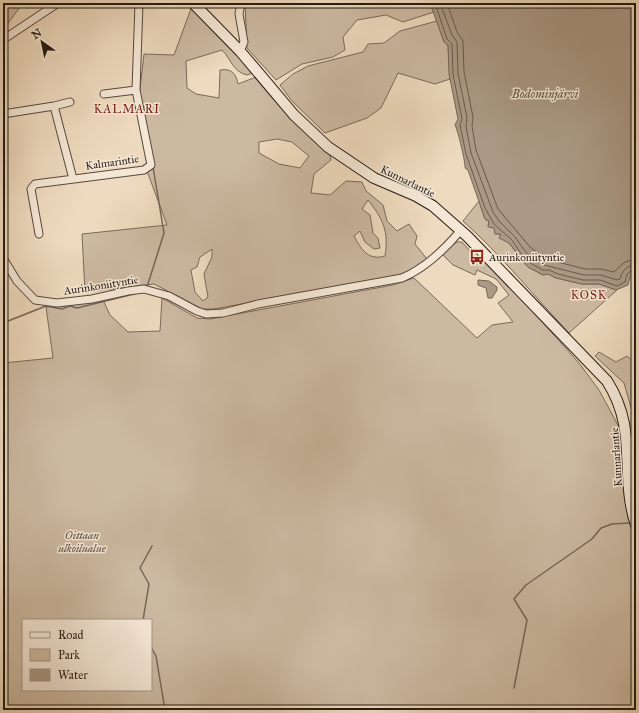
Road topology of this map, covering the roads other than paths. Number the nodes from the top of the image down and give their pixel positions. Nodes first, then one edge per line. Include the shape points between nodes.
1 (58, 3) edge
2 (139, 3) edge
3 (193, 3) edge
4 (241, 3) edge
5 (4, 39) dead end
6 (240, 51) junction
7 (136, 90) junction
8 (104, 94) dead end
9 (70, 102) dead end
10 (54, 106) junction
11 (3, 114) edge
12 (73, 179) junction
13 (461, 230) junction
14 (39, 234) dead end
15 (3, 258) edge
16 (636, 525) edge

1 - 5 street
2 - 7 street, Kalmarintie
3 - 6 main road, Kunnarlantie
4 - 6 street via 239,14 244,42
6 - 13 main road, Kunnarlantie via 294,115 328,147 374,178 424,200
7 - 8 street
7 - 12 street, Kalmarintie via 151,165 144,170
9 - 10 street
10 - 11 street
10 - 12 street
12 - 14 street, Kalmarintie via 35,184 31,189
13 - 15 street, Aurinkoniityntie via 432,260 402,278 213,314 197,311 169,296 144,289 57,303 35,300 17,281
13 - 16 main road, Kunnarlantie via 598,370 614,391 626,424 631,504

